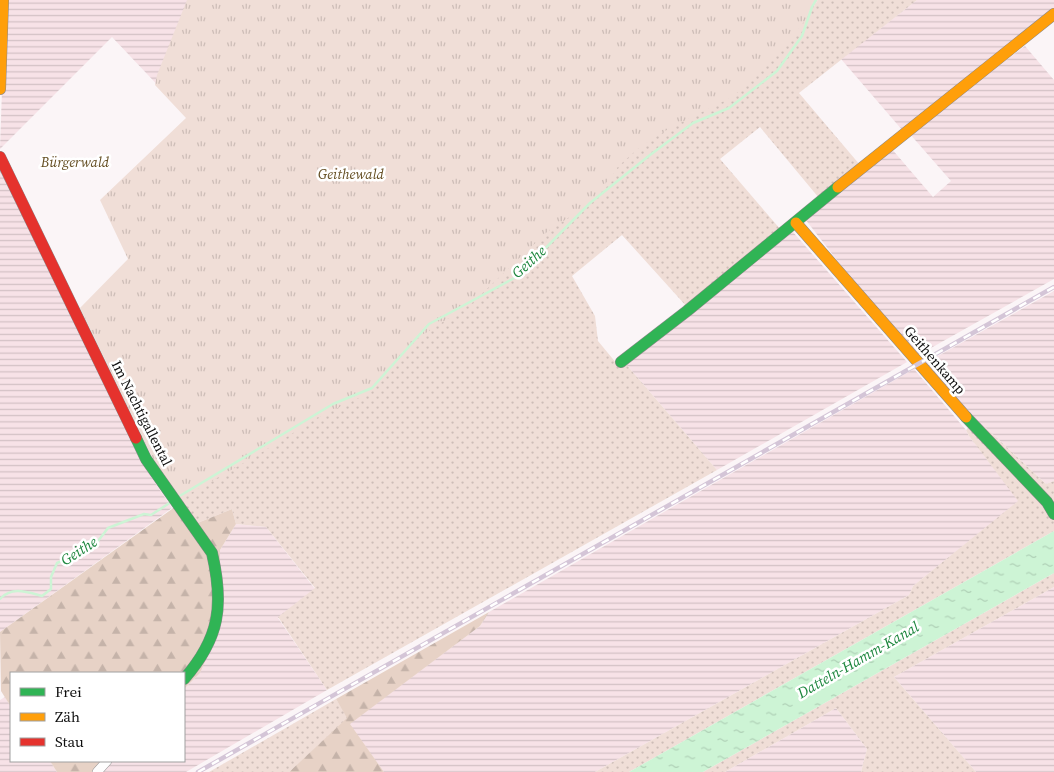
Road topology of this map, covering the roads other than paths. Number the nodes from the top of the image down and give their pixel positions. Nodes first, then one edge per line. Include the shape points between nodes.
1 (3, 0) edge
2 (1054, 14) edge
3 (0, 89) edge
4 (0, 157) edge
5 (796, 222) junction
6 (620, 362) dead end
7 (1054, 514) edge
8 (185, 678) edge
9 (107, 762) edge
10 (97, 772) edge

1 - 3 street
2 - 5 street
4 - 8 street, Im Nachtigallental via 146,459 212,553 216,570 217,618 207,649
5 - 6 street
5 - 7 street, Geithenkamp via 918,364
9 - 10 street

